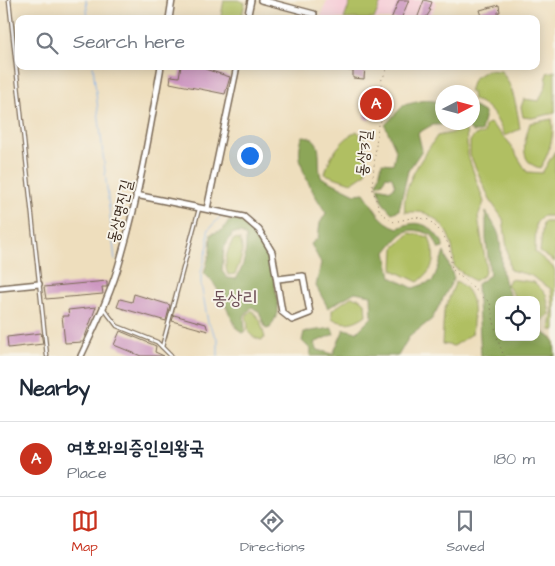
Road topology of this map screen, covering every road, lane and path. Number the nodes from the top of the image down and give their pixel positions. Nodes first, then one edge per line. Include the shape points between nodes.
1 (9, 0) edge
2 (172, 0) edge
3 (251, 0) edge
4 (261, 0) edge
5 (170, 15) edge
6 (248, 15) edge
7 (314, 15) edge
8 (15, 57) edge
9 (16, 70) edge
10 (160, 70) edge
11 (236, 70) edge
12 (387, 70) edge
13 (136, 195) junction
14 (200, 208) junction
15 (207, 209) junction
16 (278, 280) junction
17 (39, 284) junction
18 (0, 288) edge
19 (103, 308) junction
20 (162, 347) junction
21 (47, 356) edge
22 (81, 356) edge
23 (171, 356) edge
24 (504, 356) edge

1 - 8 lane
2 - 5 street
3 - 6 street
4 - 7 street
9 - 17 lane
10 - 13 street, 동상명진길
11 - 15 street
12 - 24 path, 동상3길 via 381,81 388,112 378,125 372,187 380,212 394,222 415,217 428,220 441,232 448,245 452,268 490,303
13 - 14 street
13 - 19 street, 동상명진길 via 121,258
14 - 15 street
14 - 20 lane
15 - 16 street via 244,217 259,230 272,252
16 - 16 street via 303,276 310,313 292,320 282,312
17 - 18 street
17 - 21 lane
19 - 20 lane via 117,326 158,342
19 - 22 street, 동상명진길
20 - 23 lane

